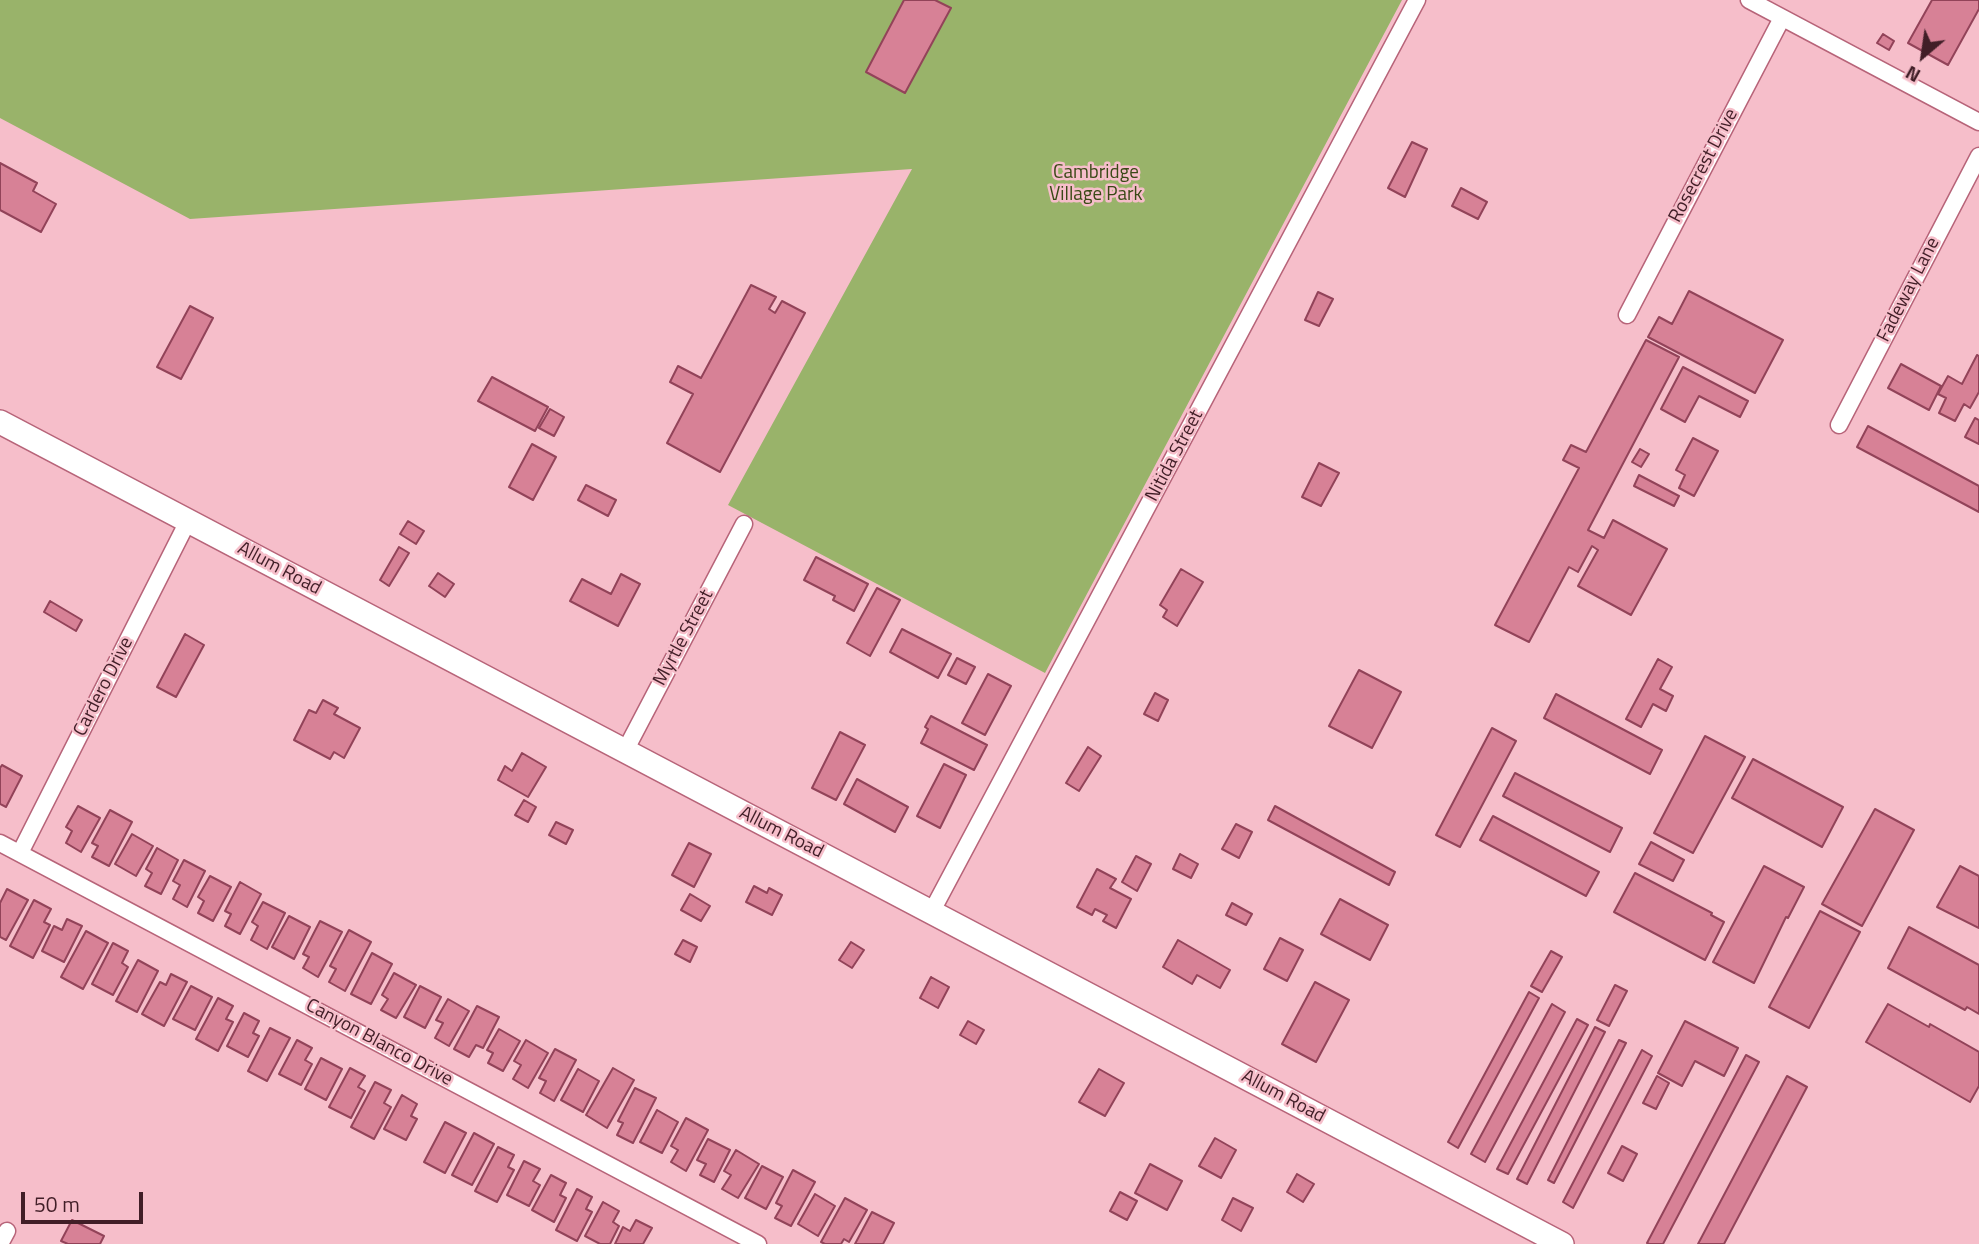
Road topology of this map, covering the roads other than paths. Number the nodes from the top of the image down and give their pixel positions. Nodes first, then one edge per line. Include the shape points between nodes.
1 (1417, 0) edge
2 (1749, 0) edge
3 (1782, 18) junction
4 (1979, 122) edge
5 (1979, 156) edge
6 (1627, 315) dead end
7 (0, 422) edge
8 (1839, 425) dead end
9 (188, 521) junction
10 (744, 524) dead end
11 (625, 751) junction
12 (0, 843) edge
13 (20, 853) junction
14 (932, 911) junction
15 (758, 1244) edge
16 (1562, 1244) edge

1 - 14 street, Nitida Street
2 - 3 street
3 - 4 street
3 - 6 street, Rosecrest Drive
5 - 8 street, Fadeway Lane
7 - 9 street, Allum Road
9 - 11 street, Allum Road
9 - 13 street, Cardero Drive
10 - 11 street, Myrtle Street
11 - 14 street, Allum Road
12 - 13 street, Canyon Blanco Drive
13 - 15 street, Canyon Blanco Drive
14 - 16 street, Allum Road

